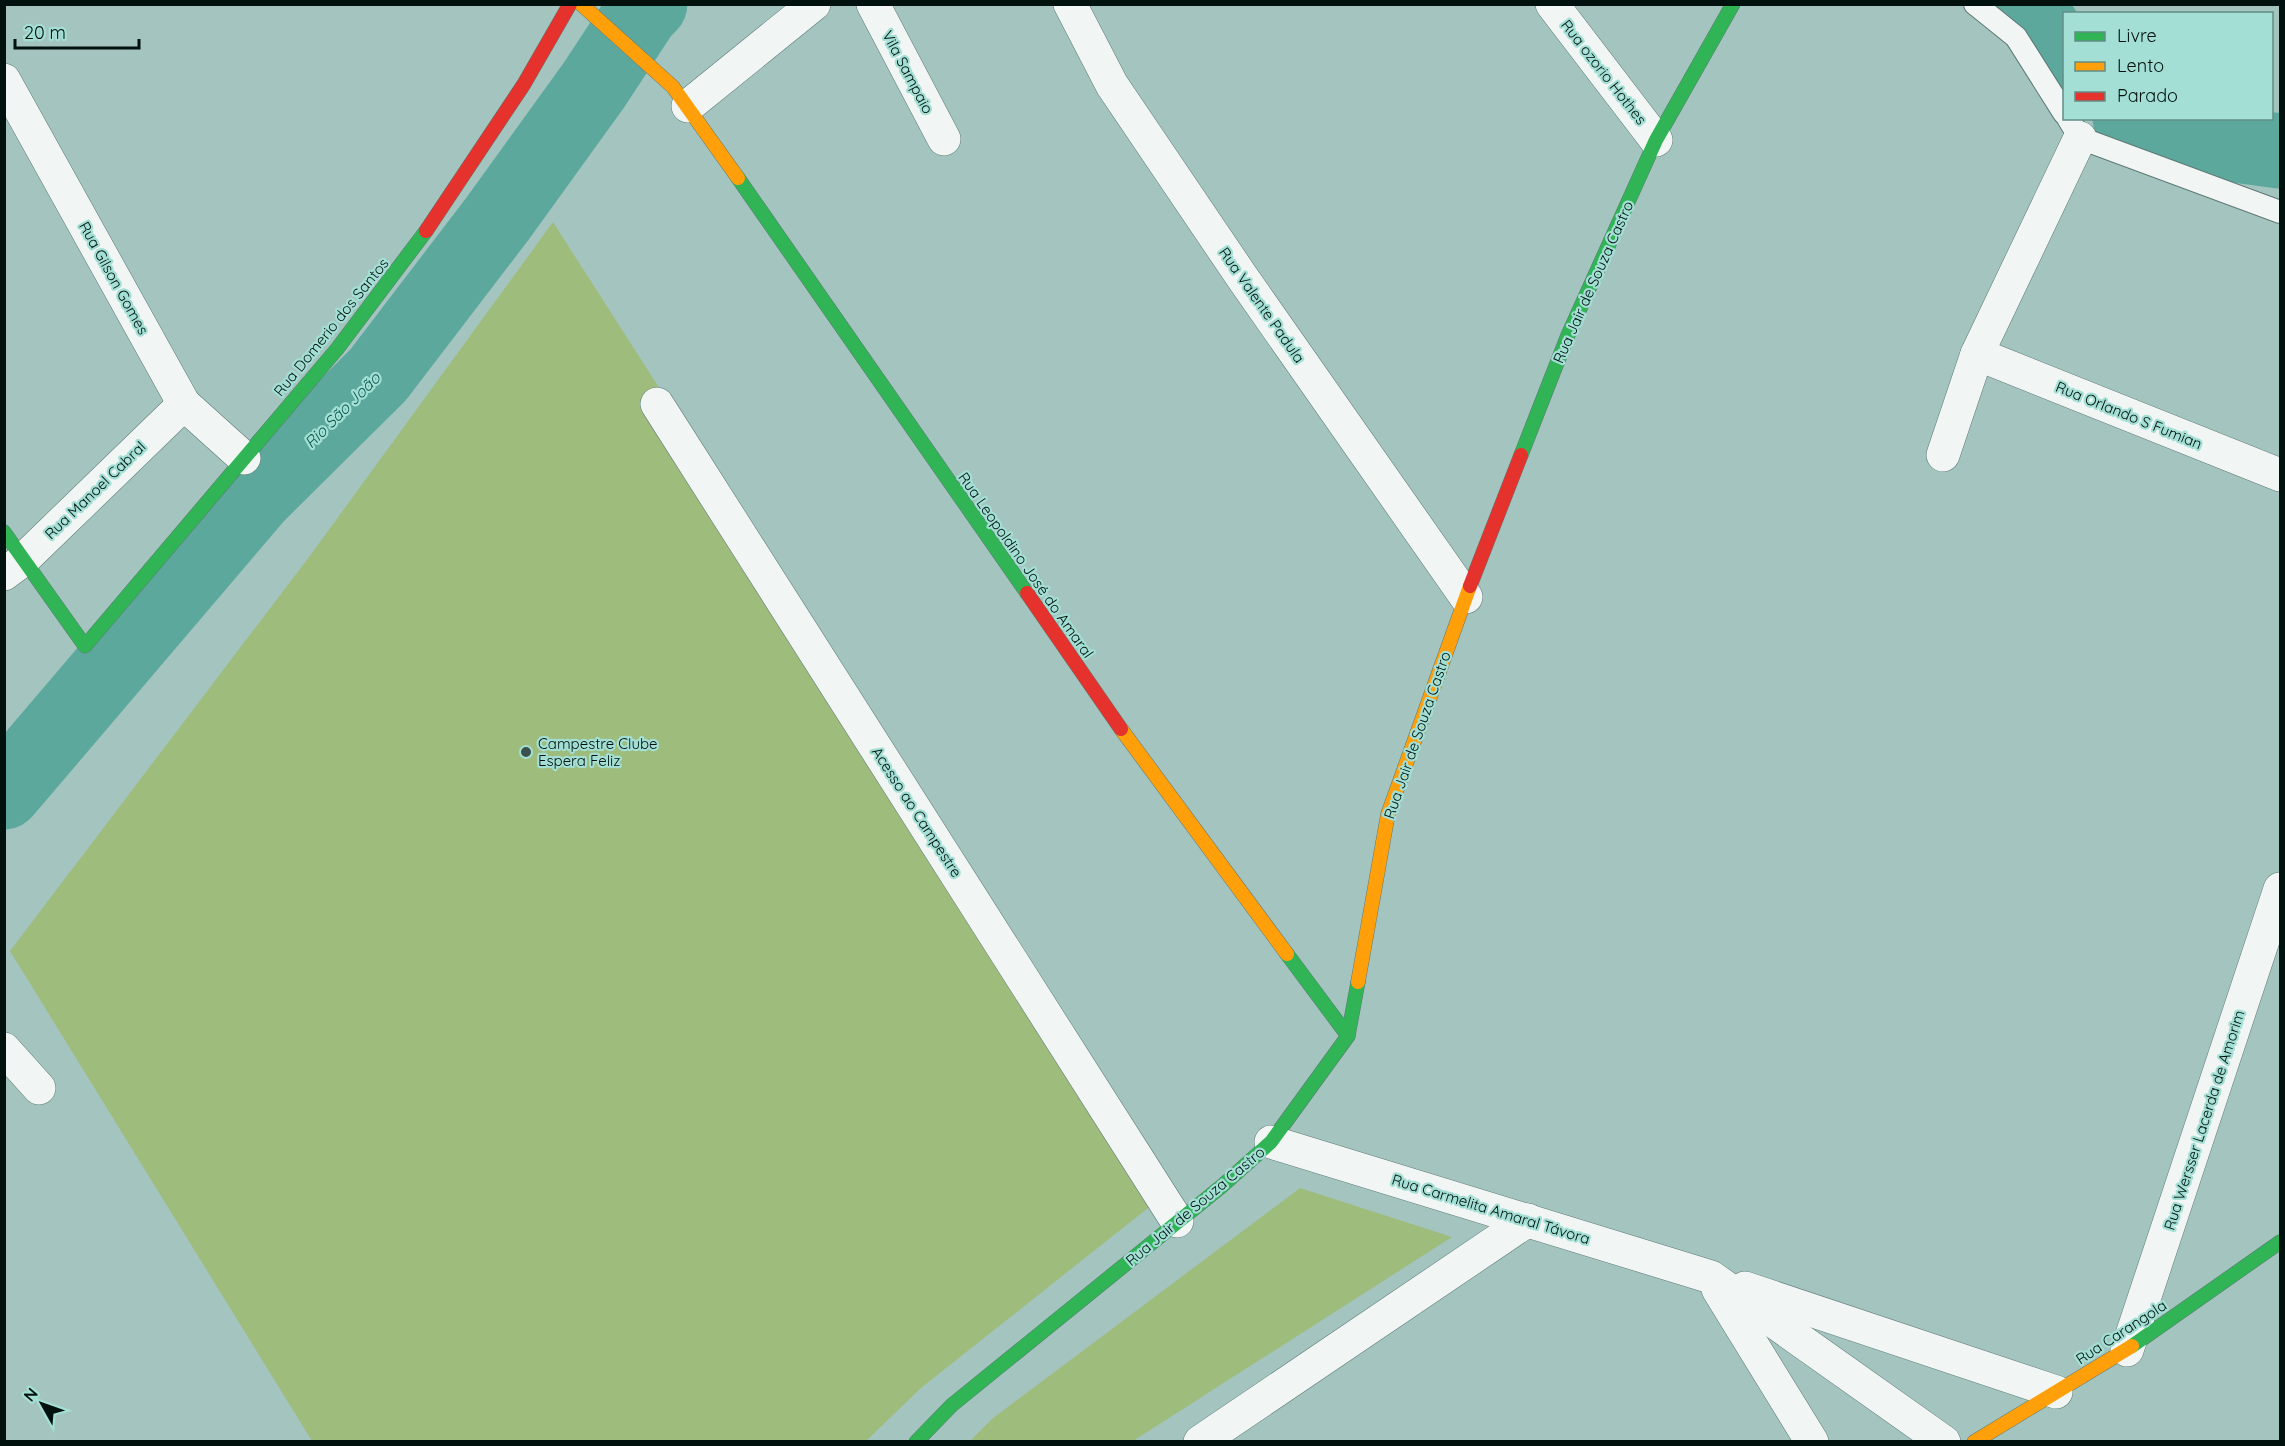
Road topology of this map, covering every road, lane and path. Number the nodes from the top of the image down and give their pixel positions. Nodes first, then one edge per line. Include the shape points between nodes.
1 (570, 4) edge
2 (581, 4) edge
3 (814, 4) edge
4 (873, 4) edge
5 (1070, 4) edge
6 (1552, 4) edge
7 (1733, 4) edge
8 (1975, 4) edge
9 (4, 80) edge
10 (680, 97) junction
11 (2063, 110) edge
12 (2071, 123) edge
13 (944, 139) dead end
14 (1656, 140) junction
15 (2280, 212) edge
16 (1977, 354) junction
17 (184, 404) junction
18 (657, 404) dead end
19 (1944, 455) dead end
20 (244, 458) junction
21 (2280, 475) edge
22 (4, 532) edge
23 (14, 567) edge
24 (1466, 597) junction
25 (2280, 889) edge
26 (1348, 1036) junction
27 (4, 1049) edge
28 (39, 1088) dead end
29 (1272, 1142) junction
30 (1528, 1220) junction
31 (1177, 1221) junction
32 (2280, 1242) edge
33 (1711, 1277) junction
34 (2127, 1350) junction
35 (2056, 1392) junction
36 (916, 1442) edge
37 (1200, 1442) edge
38 (1812, 1442) edge
39 (1944, 1442) edge
40 (1974, 1442) edge

1 - 20 street, Rua Domerio dos Santos via 524,84 406,261
2 - 10 street, Rua Leopoldino José do Amaral
3 - 10 street
4 - 13 street, Vila Sampaio
5 - 24 street, Rua Valente Padula via 1112,85
6 - 14 street, Rua ozorio Hothes
7 - 14 street, Rua Jair de Souza Castro
8 - 11 lane via 2016,37
9 - 17 street, Rua Gilson Gomes
10 - 26 street, Rua Leopoldino José do Amaral via 1144,762
12 - 15 lane
12 - 16 street
14 - 24 street, Rua Jair de Souza Castro via 1568,335
16 - 19 street
16 - 21 street, Rua Orlando S Fumian
17 - 20 street, Rua Gilson Gomes
17 - 23 street, Rua Manoel Cabral
18 - 31 street, Acesso ao Campestre
20 - 23 street, Rua Domerio dos Santos via 85,646
22 - 23 street
24 - 26 street, Rua Jair de Souza Castro via 1388,814
25 - 34 street, Rua Wersser Lacerda de Amorim
26 - 29 street, Rua Jair de Souza Castro
27 - 28 street
29 - 30 street, Rua Carmelita Amaral Távora
29 - 31 street, Rua Jair de Souza Castro
30 - 33 street, Rua Carmelita Amaral Távora
30 - 37 street
31 - 36 street, Rua Jair de Souza Castro via 952,1405
32 - 34 street, Rua Carangola
33 - 35 street, Rua Carmelita Amaral Távora
33 - 38 street
33 - 39 street, Rua Carmelita Amaral Távora
34 - 35 street, Rua Carangola
35 - 40 street, Rua Carangola

